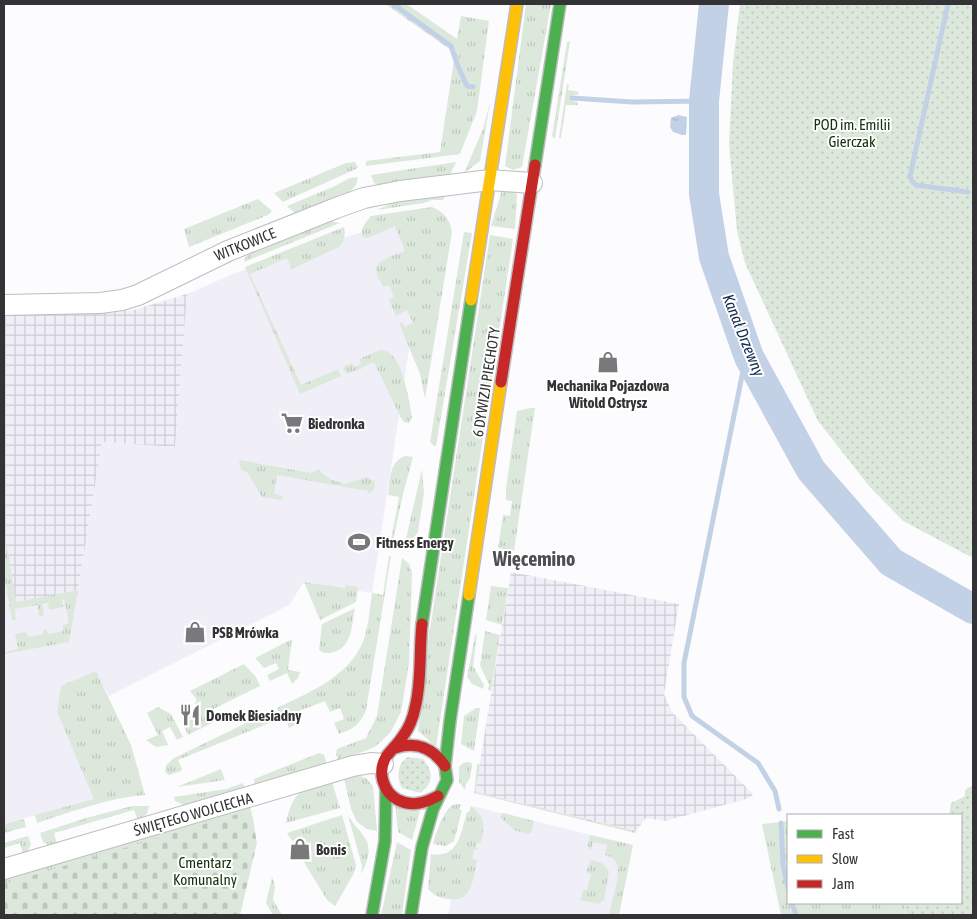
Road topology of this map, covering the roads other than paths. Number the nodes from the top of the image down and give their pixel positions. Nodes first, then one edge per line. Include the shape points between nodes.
1 (517, 4) edge
2 (560, 4) edge
3 (490, 180) junction
4 (532, 183) junction
5 (4, 305) edge
6 (395, 748) junction
7 (383, 764) junction
8 (445, 766) junction
9 (386, 789) junction
10 (438, 796) junction
11 (4, 869) edge
12 (372, 915) edge
13 (411, 915) edge

1 - 3 street, 6 DYWIZJI PIECHOTY
2 - 4 street, 6 DYWIZJI PIECHOTY
3 - 4 street, WITKOWICE
3 - 5 street, WITKOWICE via 364,198 228,251 138,296 100,303
3 - 6 street, 6 DYWIZJI PIECHOTY via 419,641 416,706
4 - 8 street, 6 DYWIZJI PIECHOTY
6 - 7 street, 6 DYWIZJI PIECHOTY
6 - 8 street via 409,744 424,746
7 - 9 street via 382,777
7 - 11 street, ŚWIĘTEGO WOJCIECHA via 353,766
8 - 10 street, 6 DYWIZJI PIECHOTY via 444,789
9 - 10 street via 399,801 414,805
9 - 12 street via 385,841
10 - 13 street, 6 DYWIZJI PIECHOTY via 422,847

